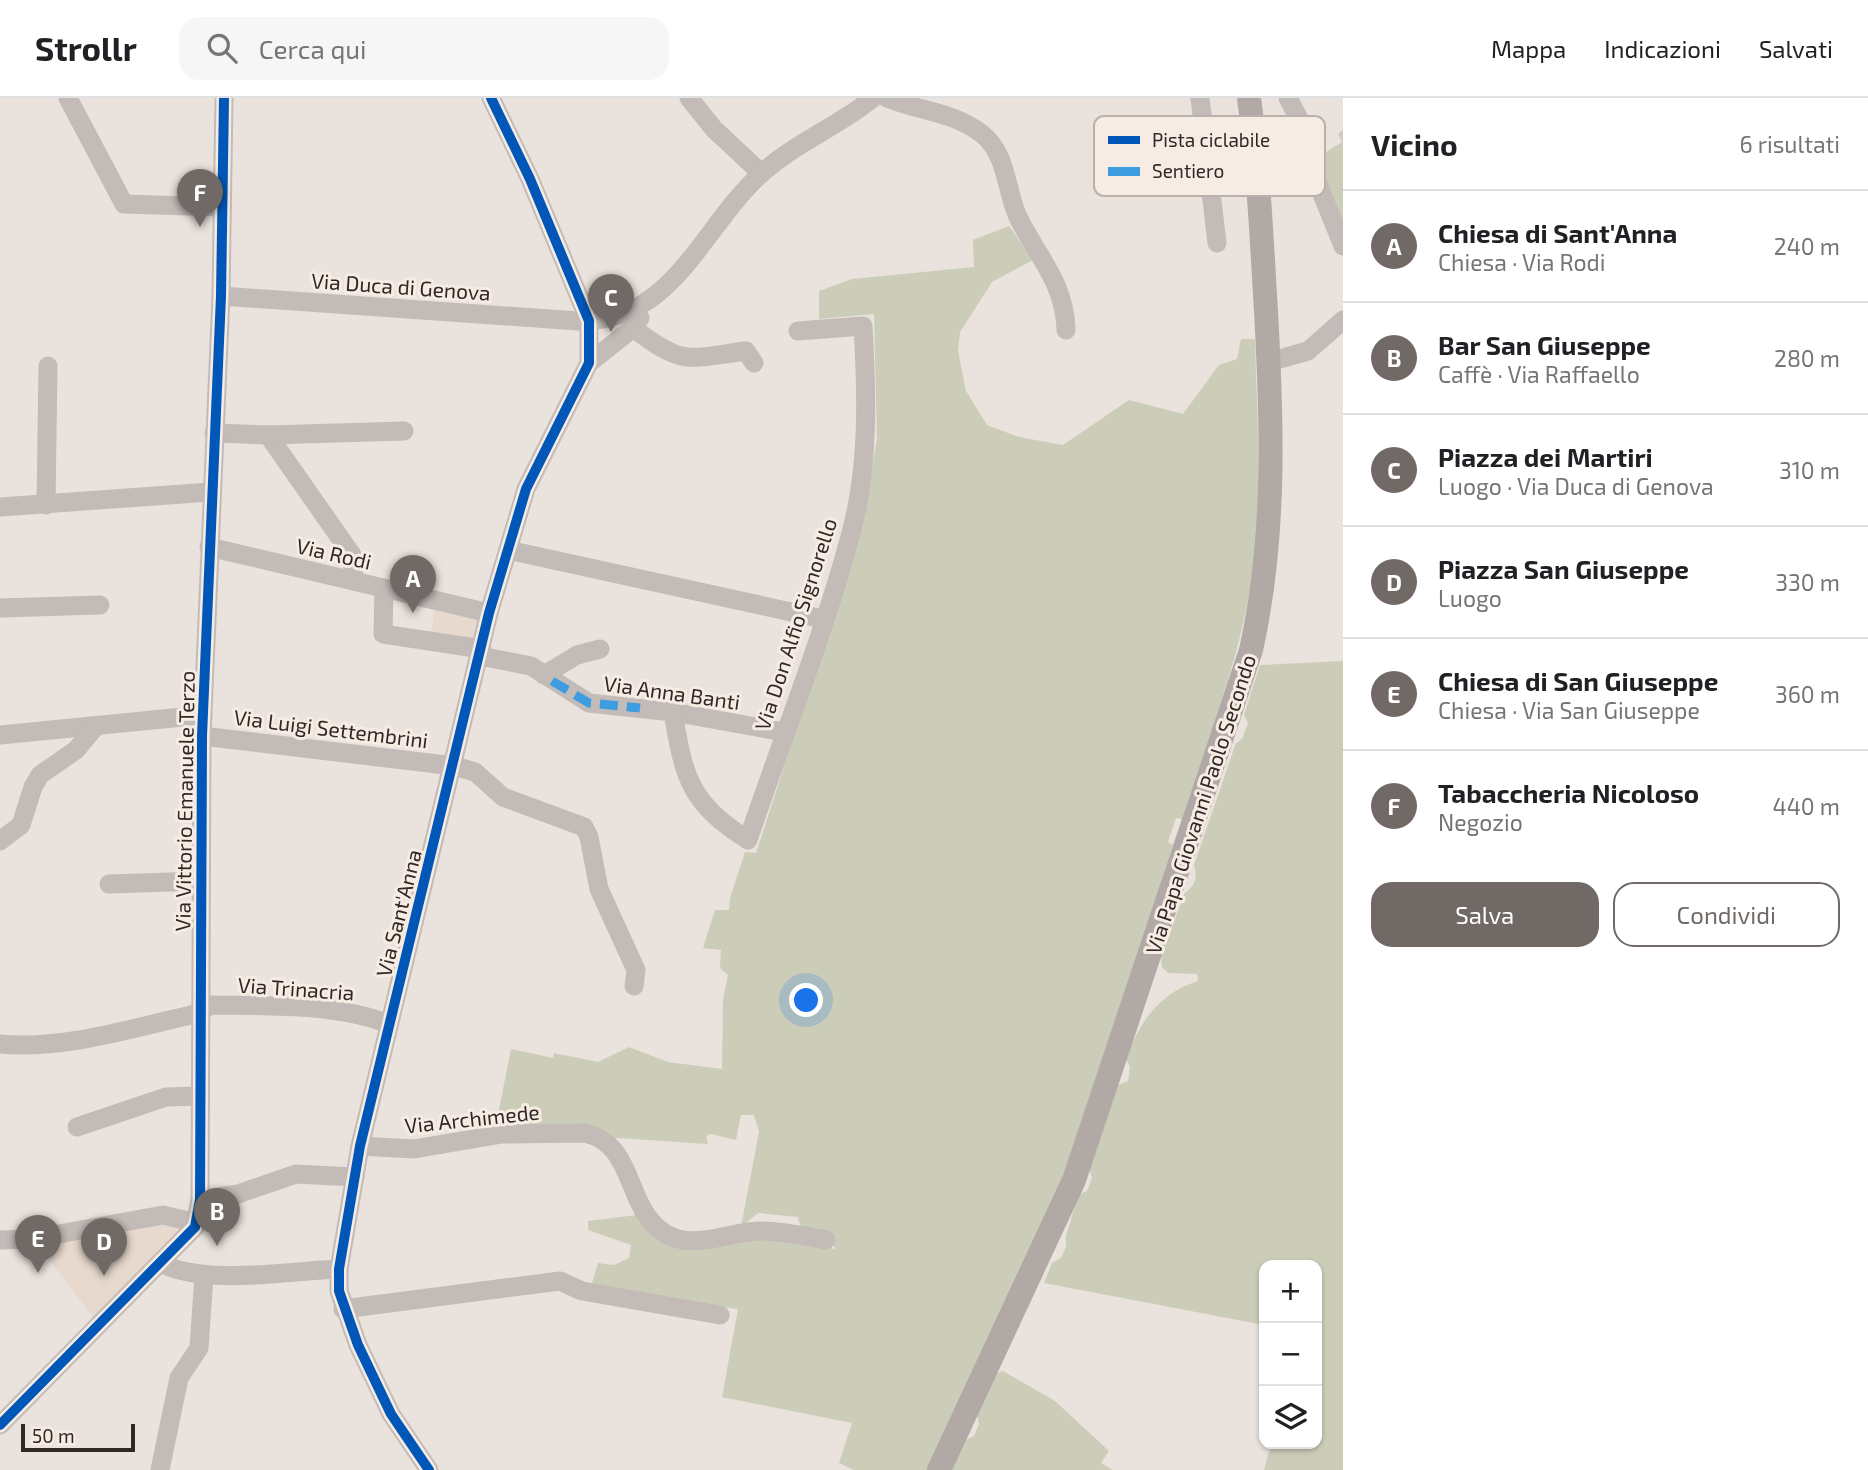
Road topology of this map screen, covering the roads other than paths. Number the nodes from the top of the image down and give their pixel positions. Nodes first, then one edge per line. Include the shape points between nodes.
1 (68, 98) edge
2 (225, 98) edge
3 (491, 98) edge
4 (690, 98) edge
5 (873, 98) edge
6 (887, 98) edge
7 (1200, 98) edge
8 (1249, 98) edge
9 (1288, 98) edge
10 (1202, 116) edge
11 (1250, 116) edge
12 (1298, 116) edge
13 (761, 173) junction
14 (1211, 196) edge
15 (1256, 196) edge
16 (1323, 196) edge
17 (222, 208) junction
18 (1217, 243) dead end
19 (1343, 246) edge
20 (656, 295) junction
21 (221, 296) junction
22 (584, 317) junction
23 (1343, 320) edge
24 (633, 328) junction
25 (1066, 330) dead end
26 (798, 331) dead end
27 (1269, 362) junction
28 (589, 363) junction
29 (754, 363) dead end
30 (48, 366) dead end
31 (404, 431) dead end
32 (214, 433) junction
33 (268, 435) junction
34 (211, 497) junction
35 (46, 505) junction
36 (0, 507) edge
37 (209, 547) junction
38 (508, 550) junction
39 (354, 581) junction
40 (384, 588) junction
41 (100, 605) dead end
42 (0, 608) edge
43 (489, 613) junction
44 (823, 619) junction
45 (600, 649) dead end
46 (481, 652) junction
47 (548, 678) junction
48 (673, 712) junction
49 (203, 715) junction
50 (96, 726) junction
51 (784, 732) junction
52 (0, 735) edge
53 (202, 736) junction
54 (454, 766) junction
55 (0, 841) edge
56 (201, 881) junction
57 (109, 884) dead end
58 (634, 986) dead end
59 (200, 1013) junction
60 (389, 1024) junction
61 (0, 1044) edge
62 (200, 1097) junction
63 (77, 1127) dead end
64 (360, 1146) junction
65 (355, 1177) junction
66 (200, 1200) junction
67 (195, 1227) junction
68 (0, 1240) edge
69 (826, 1240) dead end
70 (160, 1263) junction
71 (339, 1269) junction
72 (204, 1276) junction
73 (343, 1309) junction
74 (720, 1315) dead end
75 (0, 1424) edge
76 (160, 1470) edge
77 (429, 1470) edge
78 (939, 1470) edge

1 - 17 street via 124,204
2 - 17 street, Via Vittorio Emanuele Terzo
3 - 22 street
4 - 13 street via 714,130
5 - 13 street
6 - 25 street via 960,120 994,146 1017,214 1065,306
7 - 10 street
8 - 11 main road, Via Papa Giovanni Paolo Secondo
9 - 12 street
13 - 20 street
14 - 18 street
15 - 27 main road, Via Papa Giovanni Paolo Secondo
16 - 19 street
17 - 21 street, Via Vittorio Emanuele Terzo
20 - 22 street, Via Duca di Genova via 629,313
20 - 24 street
21 - 22 street, Via Duca di Genova
21 - 32 street, Via Vittorio Emanuele Terzo
22 - 28 street
23 - 27 street via 1308,351
24 - 28 street
24 - 29 street via 670,355 690,358 746,351
26 - 44 street, Via Don Alfio Signorello via 863,326 868,400 865,439 852,531
27 - 78 main road, Via Papa Giovanni Paolo Secondo via 1266,569 1251,650 1073,1181
28 - 38 street, Via Sant'Anna via 526,489
30 - 35 street
31 - 33 street
32 - 33 street
32 - 34 street, Via Vittorio Emanuele Terzo
33 - 39 street via 352,555
34 - 35 street
34 - 37 street, Via Vittorio Emanuele Terzo
35 - 36 street
37 - 39 street, Via Rodi
37 - 49 street, Via Vittorio Emanuele Terzo
38 - 43 street, Via Sant'Anna
38 - 44 street
39 - 40 street, Via Rodi
40 - 43 street, Via Rodi
40 - 46 street, Via Anna Banti via 383,634
41 - 42 street
43 - 46 street, Via Sant'Anna
44 - 51 street, Via Don Alfio Signorello
45 - 47 street via 577,655
46 - 47 street, Via Anna Banti via 531,666
46 - 54 street, Via Sant'Anna
47 - 48 street, Via Anna Banti via 589,703
48 - 51 street, Via Anna Banti
48 - 51 street, Via Don Alfio Signorello via 680,756 695,795 723,824 748,841
49 - 50 street
49 - 53 street, Via Vittorio Emanuele Terzo
50 - 52 street
50 - 55 street via 76,750 40,775 21,825
53 - 54 street, Via Luigi Settembrini
53 - 56 street, Via Vittorio Emanuele Terzo
54 - 58 street, Via Luigi Settembrini via 475,772 503,797 584,827 599,889 636,970
54 - 60 street, Via Sant'Anna
56 - 57 street
56 - 59 street, Via Vittorio Emanuele Terzo
59 - 60 street, Via Trinacria via 210,1005 289,1006 371,1017
59 - 61 street, Via Trinacria via 42,1046
59 - 62 street, Via Vittorio Emanuele Terzo
60 - 64 street, Via Sant'Anna
62 - 63 street via 166,1097
62 - 66 street, Via Vittorio Emanuele Terzo
64 - 65 street, Via Sant'Anna
64 - 69 street, Via Archimede via 414,1149 502,1134 585,1133 619,1153 643,1210 665,1234 693,1242 763,1231
65 - 66 street via 296,1174 238,1194
65 - 71 street, Via Sant'Anna
66 - 67 street, Via Vittorio Emanuele Terzo
67 - 68 street via 163,1215 31,1239
67 - 70 street
70 - 72 street via 179,1273
70 - 75 street
71 - 72 street
71 - 73 street, Via Sant'Anna
72 - 76 street via 199,1348 179,1378
73 - 74 street via 560,1281 582,1291
73 - 77 street, Via Sant'Anna via 391,1414

